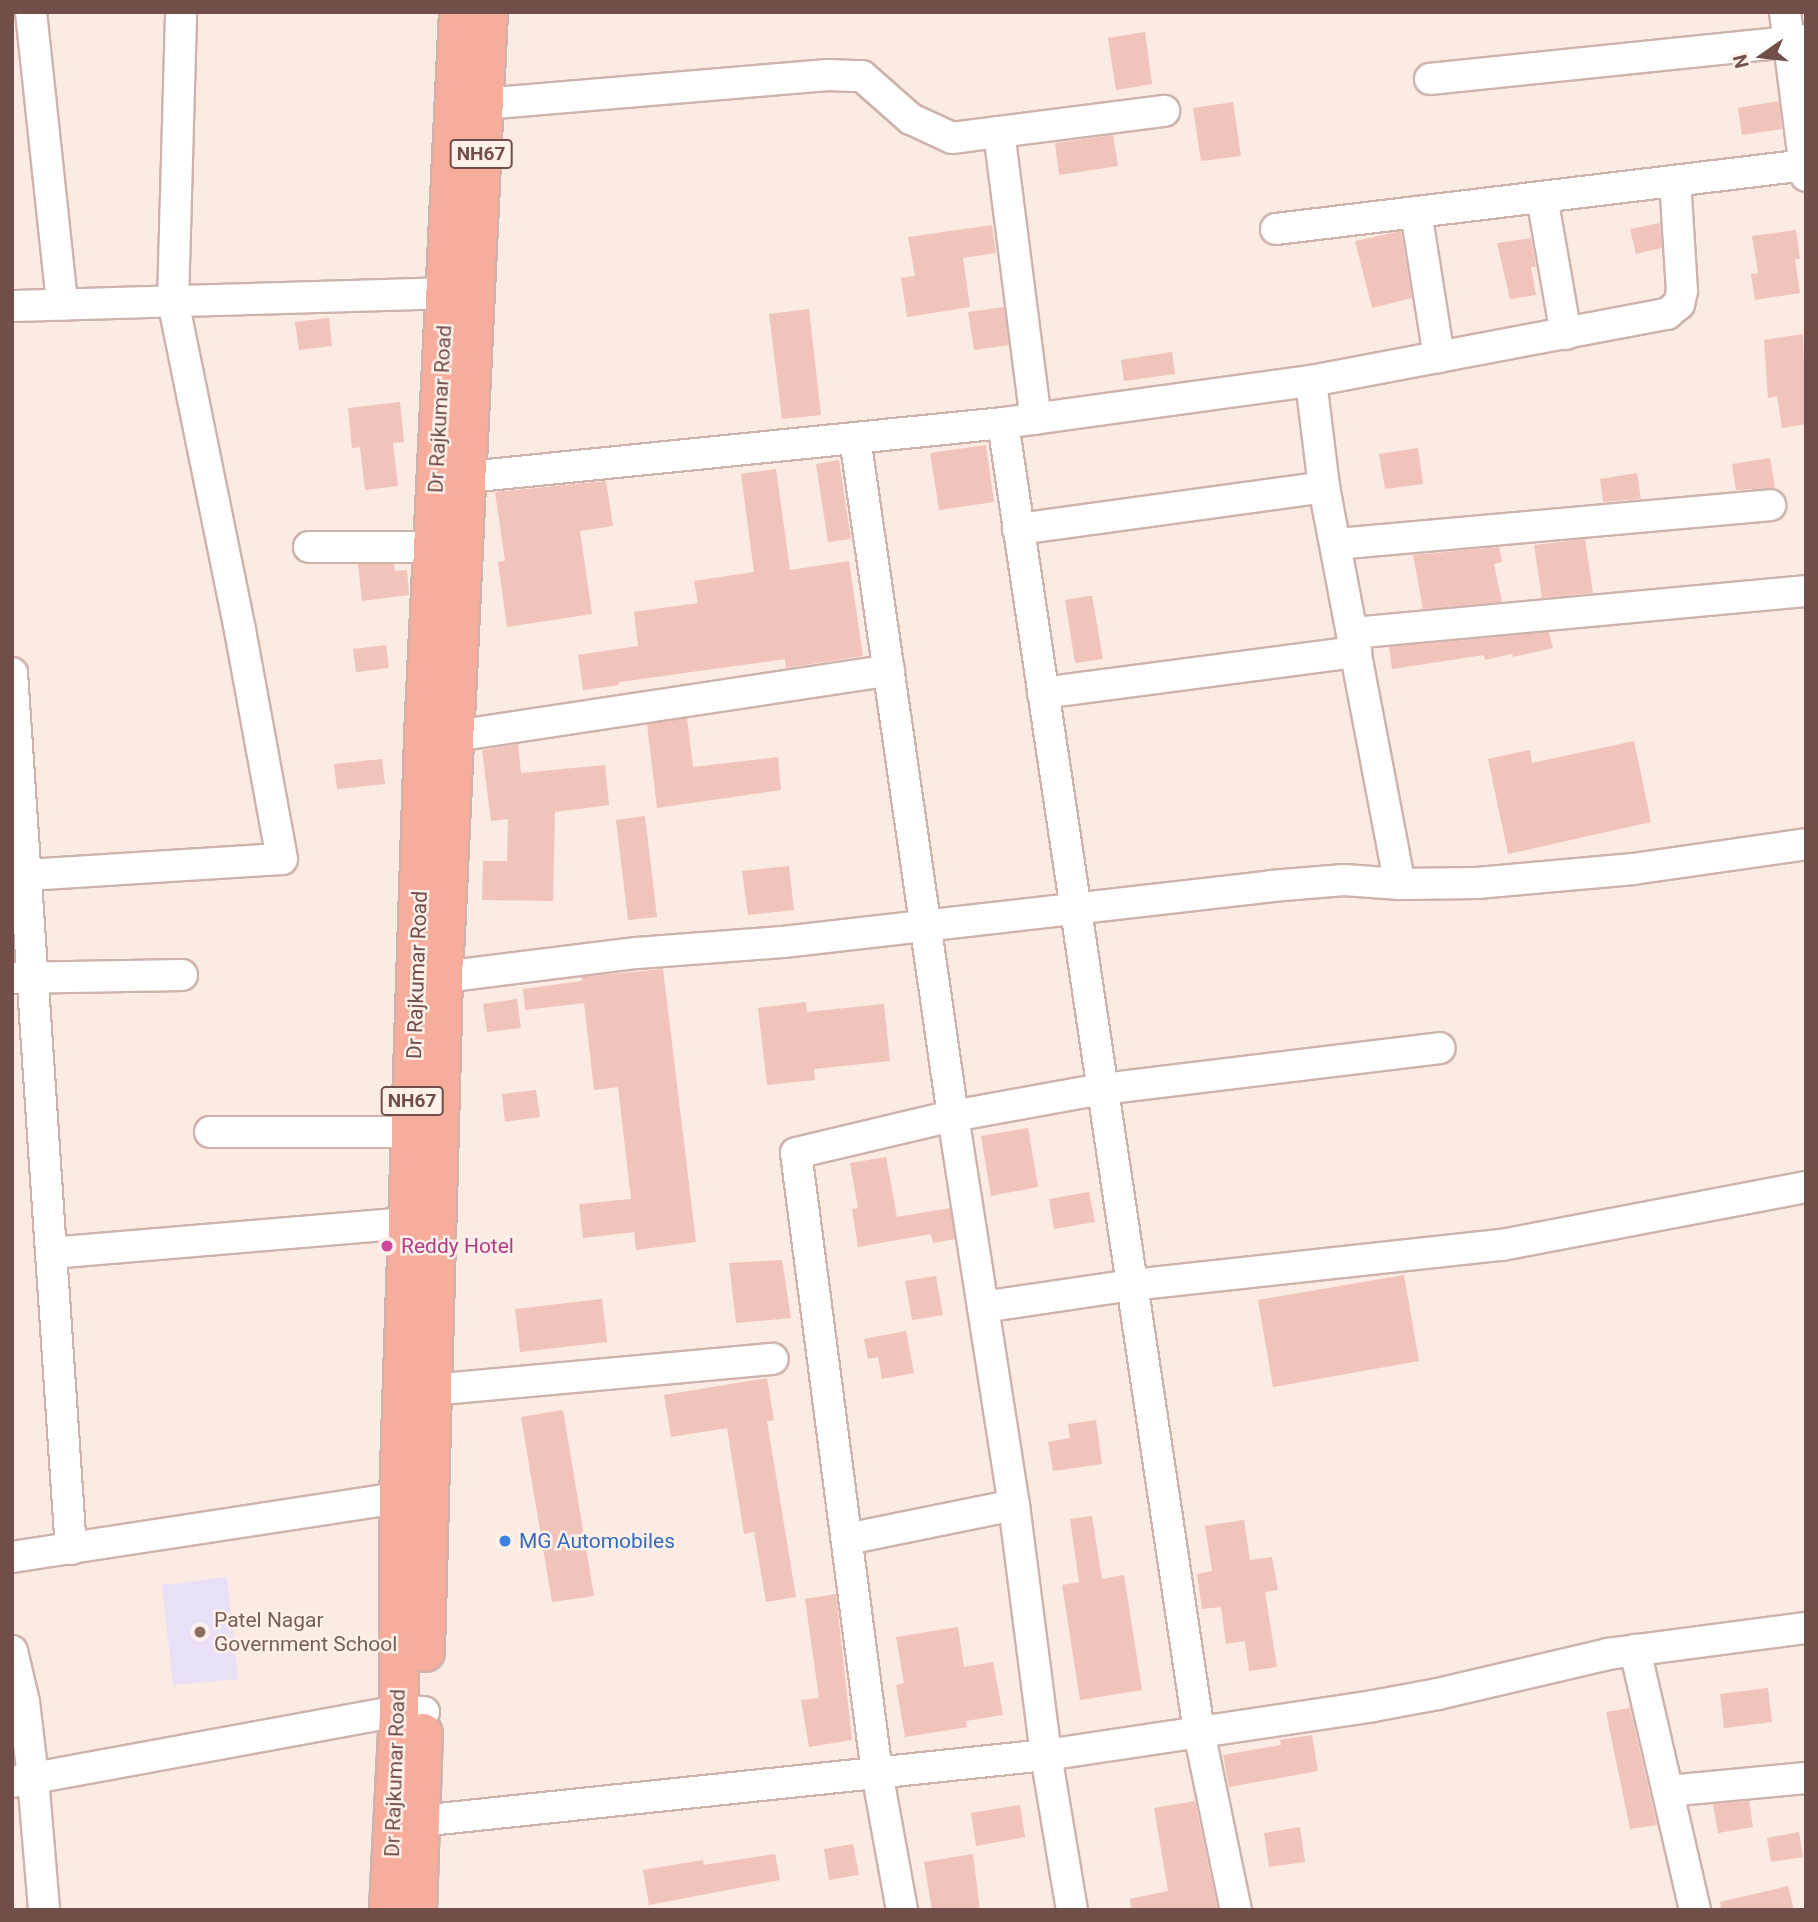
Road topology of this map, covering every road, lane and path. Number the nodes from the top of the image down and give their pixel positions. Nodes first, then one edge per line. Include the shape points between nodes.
1 (32, 12) edge
2 (181, 12) edge
3 (459, 12) edge
4 (488, 12) edge
5 (1793, 31) edge
6 (1430, 79) dead end
7 (483, 104) junction
8 (1164, 111) dead end
9 (999, 132) junction
10 (1805, 168) edge
11 (1675, 181) junction
12 (1542, 197) junction
13 (1416, 212) junction
14 (1276, 229) dead end
15 (460, 294) junction
16 (173, 302) junction
17 (62, 304) junction
18 (12, 306) edge
19 (1566, 334) junction
20 (1439, 357) junction
21 (1311, 382) junction
22 (1036, 419) junction
23 (1003, 423) junction
24 (855, 438) junction
25 (468, 477) junction
26 (1324, 487) junction
27 (1770, 505) dead end
28 (1018, 529) junction
29 (1336, 544) junction
30 (309, 547) dead end
31 (433, 547) junction
32 (1806, 591) edge
33 (1355, 642) junction
34 (889, 670) junction
35 (12, 673) edge
36 (1042, 692) junction
37 (455, 736) junction
38 (1806, 844) edge
39 (26, 875) junction
40 (1400, 884) junction
41 (1075, 909) junction
42 (927, 927) junction
43 (182, 975) dead end
44 (430, 976) junction
45 (22, 977) edge
46 (1440, 1048) dead end
47 (1102, 1089) junction
48 (953, 1116) junction
49 (210, 1132) dead end
50 (411, 1132) junction
51 (1806, 1187) edge
52 (408, 1223) junction
53 (51, 1253) junction
54 (1132, 1285) junction
55 (983, 1307) junction
56 (773, 1359) dead end
57 (431, 1390) junction
58 (399, 1498) junction
59 (1014, 1505) junction
60 (846, 1539) junction
61 (71, 1549) junction
62 (12, 1557) edge
63 (1806, 1628) edge
64 (1635, 1650) junction
65 (12, 1651) edge
66 (412, 1711) junction
67 (1199, 1732) junction
68 (1046, 1755) junction
69 (877, 1773) junction
70 (1806, 1778) edge
71 (23, 1780) edge
72 (1668, 1791) junction
73 (421, 1821) junction
74 (44, 1910) edge
75 (389, 1910) edge
76 (417, 1910) edge
77 (902, 1910) edge
78 (1072, 1910) edge
79 (1236, 1910) edge
80 (1695, 1910) edge

1 - 17 street
2 - 16 street
3 - 15 highway, NH67
4 - 7 highway, NH67
5 - 6 street
5 - 10 street
7 - 9 street via 828,75 862,76 911,119 952,138
7 - 15 highway, NH67
8 - 9 street
9 - 22 street
10 - 11 street
11 - 12 street
11 - 19 street via 1679,304 1667,314
12 - 13 street
12 - 19 street
13 - 14 street
13 - 20 street
15 - 16 street
15 - 25 highway, Dr Rajkumar Road / NH67
15 - 31 highway, Dr Rajkumar Road / NH67
16 - 17 street
16 - 39 street via 282,859
17 - 18 street
19 - 20 street
20 - 21 street
21 - 22 street
21 - 26 street
22 - 23 street
23 - 24 street
23 - 28 street
24 - 25 street
24 - 34 street
25 - 37 highway, Dr Rajkumar Road / NH67
26 - 28 street
26 - 29 street
27 - 29 street
28 - 36 street
29 - 33 street
30 - 31 street
31 - 44 highway, Dr Rajkumar Road / NH67
32 - 33 street
33 - 36 street
33 - 40 street
34 - 37 street
34 - 42 street
35 - 39 street
36 - 41 street
37 - 44 highway, Dr Rajkumar Road / NH67
38 - 40 street via 1633,869 1476,883
39 - 45 street
40 - 41 street via 1344,880
41 - 42 street
41 - 47 street
42 - 44 street
42 - 48 street
43 - 45 street
44 - 50 highway, Dr Rajkumar Road / NH67
44 - 57 highway, Dr Rajkumar Road / NH67
45 - 53 street
46 - 47 street
47 - 48 street
47 - 54 street
48 - 55 street
48 - 60 street via 796,1153
49 - 50 street
50 - 52 highway, Dr Rajkumar Road / NH67
51 - 54 street via 1502,1245
52 - 53 street
52 - 58 highway, Dr Rajkumar Road / NH67
53 - 61 street
54 - 55 street
54 - 67 street
55 - 59 street
56 - 57 street
57 - 66 highway, Dr Rajkumar Road / NH67
58 - 61 street
58 - 66 highway, Dr Rajkumar Road / NH67
59 - 60 street
59 - 68 street
60 - 69 street
61 - 62 street
63 - 64 street
64 - 67 street via 1438,1694
64 - 72 street
65 - 71 street via 24,1702
66 - 71 street
66 - 73 highway, Dr Rajkumar Road / NH67
66 - 75 highway, Dr Rajkumar Road / NH67
67 - 68 street
67 - 79 street
68 - 69 street
68 - 78 street
69 - 73 street
69 - 77 street
70 - 72 street
71 - 74 street
72 - 80 street
73 - 76 highway, Dr Rajkumar Road / NH67

